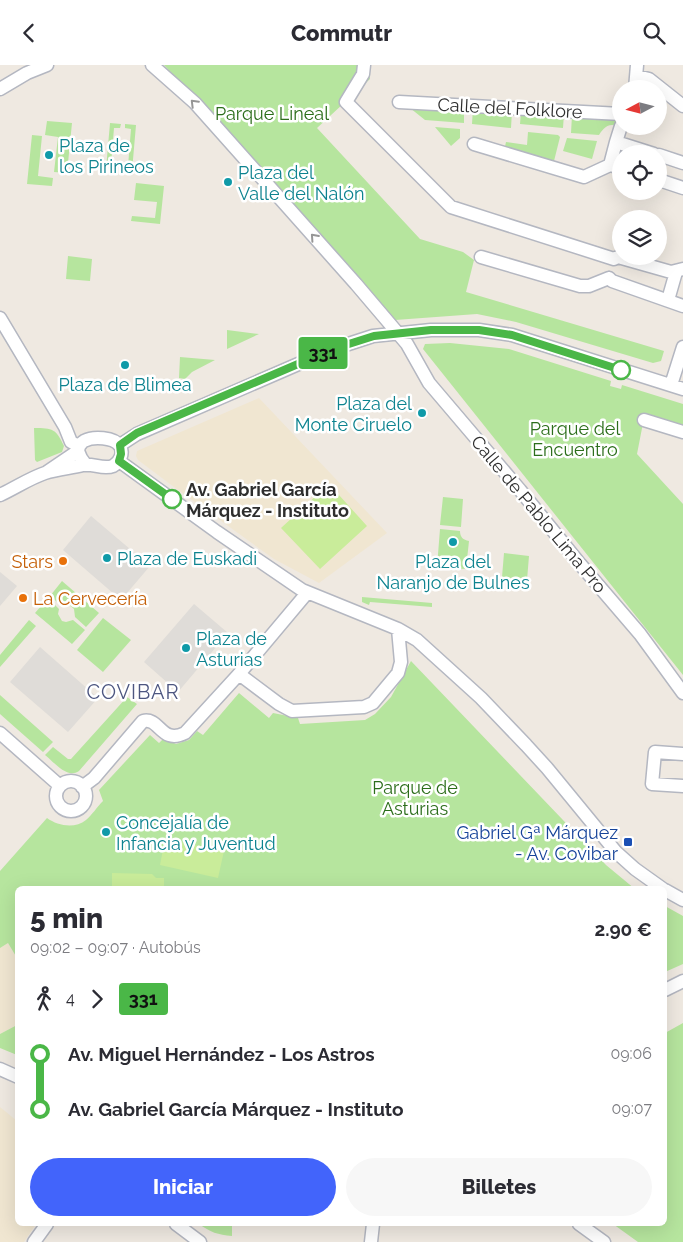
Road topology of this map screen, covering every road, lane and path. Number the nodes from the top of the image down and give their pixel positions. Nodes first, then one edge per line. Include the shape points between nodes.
1 (47, 65) edge
2 (152, 65) edge
3 (364, 65) edge
4 (637, 70) edge
5 (0, 89) edge
6 (399, 102) dead end
7 (683, 106) edge
8 (612, 114) edge
9 (618, 135) edge
10 (616, 142) joint
11 (474, 144) dead end
12 (626, 145) edge
13 (667, 158) edge
14 (683, 163) edge
15 (612, 168) edge
16 (667, 183) edge
17 (683, 188) edge
18 (481, 257) dead end
19 (612, 258) edge
20 (612, 265) edge
21 (646, 265) edge
22 (679, 271) edge
23 (609, 278) junction
24 (668, 300) junction
25 (683, 305) edge
26 (0, 318) edge
27 (398, 334) junction
28 (683, 347) edge
29 (677, 387) edge
30 (644, 420) dead end
31 (683, 432) edge
32 (120, 445) junction
33 (81, 446) junction
34 (119, 461) junction
35 (86, 465) junction
36 (46, 473) junction
37 (0, 495) edge
38 (307, 593) junction
39 (398, 629) junction
40 (239, 674) junction
41 (683, 693) edge
42 (0, 733) edge
43 (683, 754) edge
44 (60, 786) junction
45 (683, 786) edge
46 (82, 787) junction
47 (660, 886) edge
48 (667, 891) edge
49 (683, 900) edge
50 (683, 981) edge
51 (667, 989) edge
52 (0, 1069) edge
53 (15, 1076) edge
54 (46, 1226) edge
55 (179, 1226) edge
56 (373, 1226) edge
57 (582, 1226) edge
58 (34, 1242) edge
59 (200, 1242) edge
60 (371, 1242) edge
61 (604, 1242) edge

1 - 5 street
27 -> 2 street, Calle de Pablo Lima Pro via 195,103
3 - 19 street via 363,73 346,102 452,207
4 - 7 street
6 - 8 street, Calle del Folklore
9 - 10 street
10 - 12 street
11 - 15 street via 584,177
13 - 14 street
16 - 17 street
18 - 23 street via 580,286
20 - 23 street
21 - 22 street
22 - 24 street
23 - 24 street
24 - 25 street
26 - 33 street via 65,427
27 - 29 street via 455,329 512,335
27 - 32 street via 374,336 333,349 137,433
27 - 41 street, Calle de Pablo Lima Pro via 429,383 640,634
28 - 29 street
30 - 31 street
32 - 33 street via 112,440 94,438
32 - 34 street
33 - 35 street
33 - 36 street
34 - 35 street via 107,467
34 - 38 street
35 - 36 street
36 - 37 street
38 - 39 street
38 - 40 street
39 - 40 street via 401,662 398,673 373,703 364,707 292,711
39 - 47 street via 417,640 481,698 547,768 616,853
40 - 46 street via 185,733 176,737 168,735 151,721 143,721 94,778
42 - 44 street
43 - 45 street via 655,752 652,784
44 - 46 street via 74,782
44 - 46 street via 56,794 58,804 70,811 79,809 85,801
48 - 49 street
50 - 51 street
52 - 53 street
54 - 58 street
55 - 59 street
56 - 60 street
57 - 61 street

